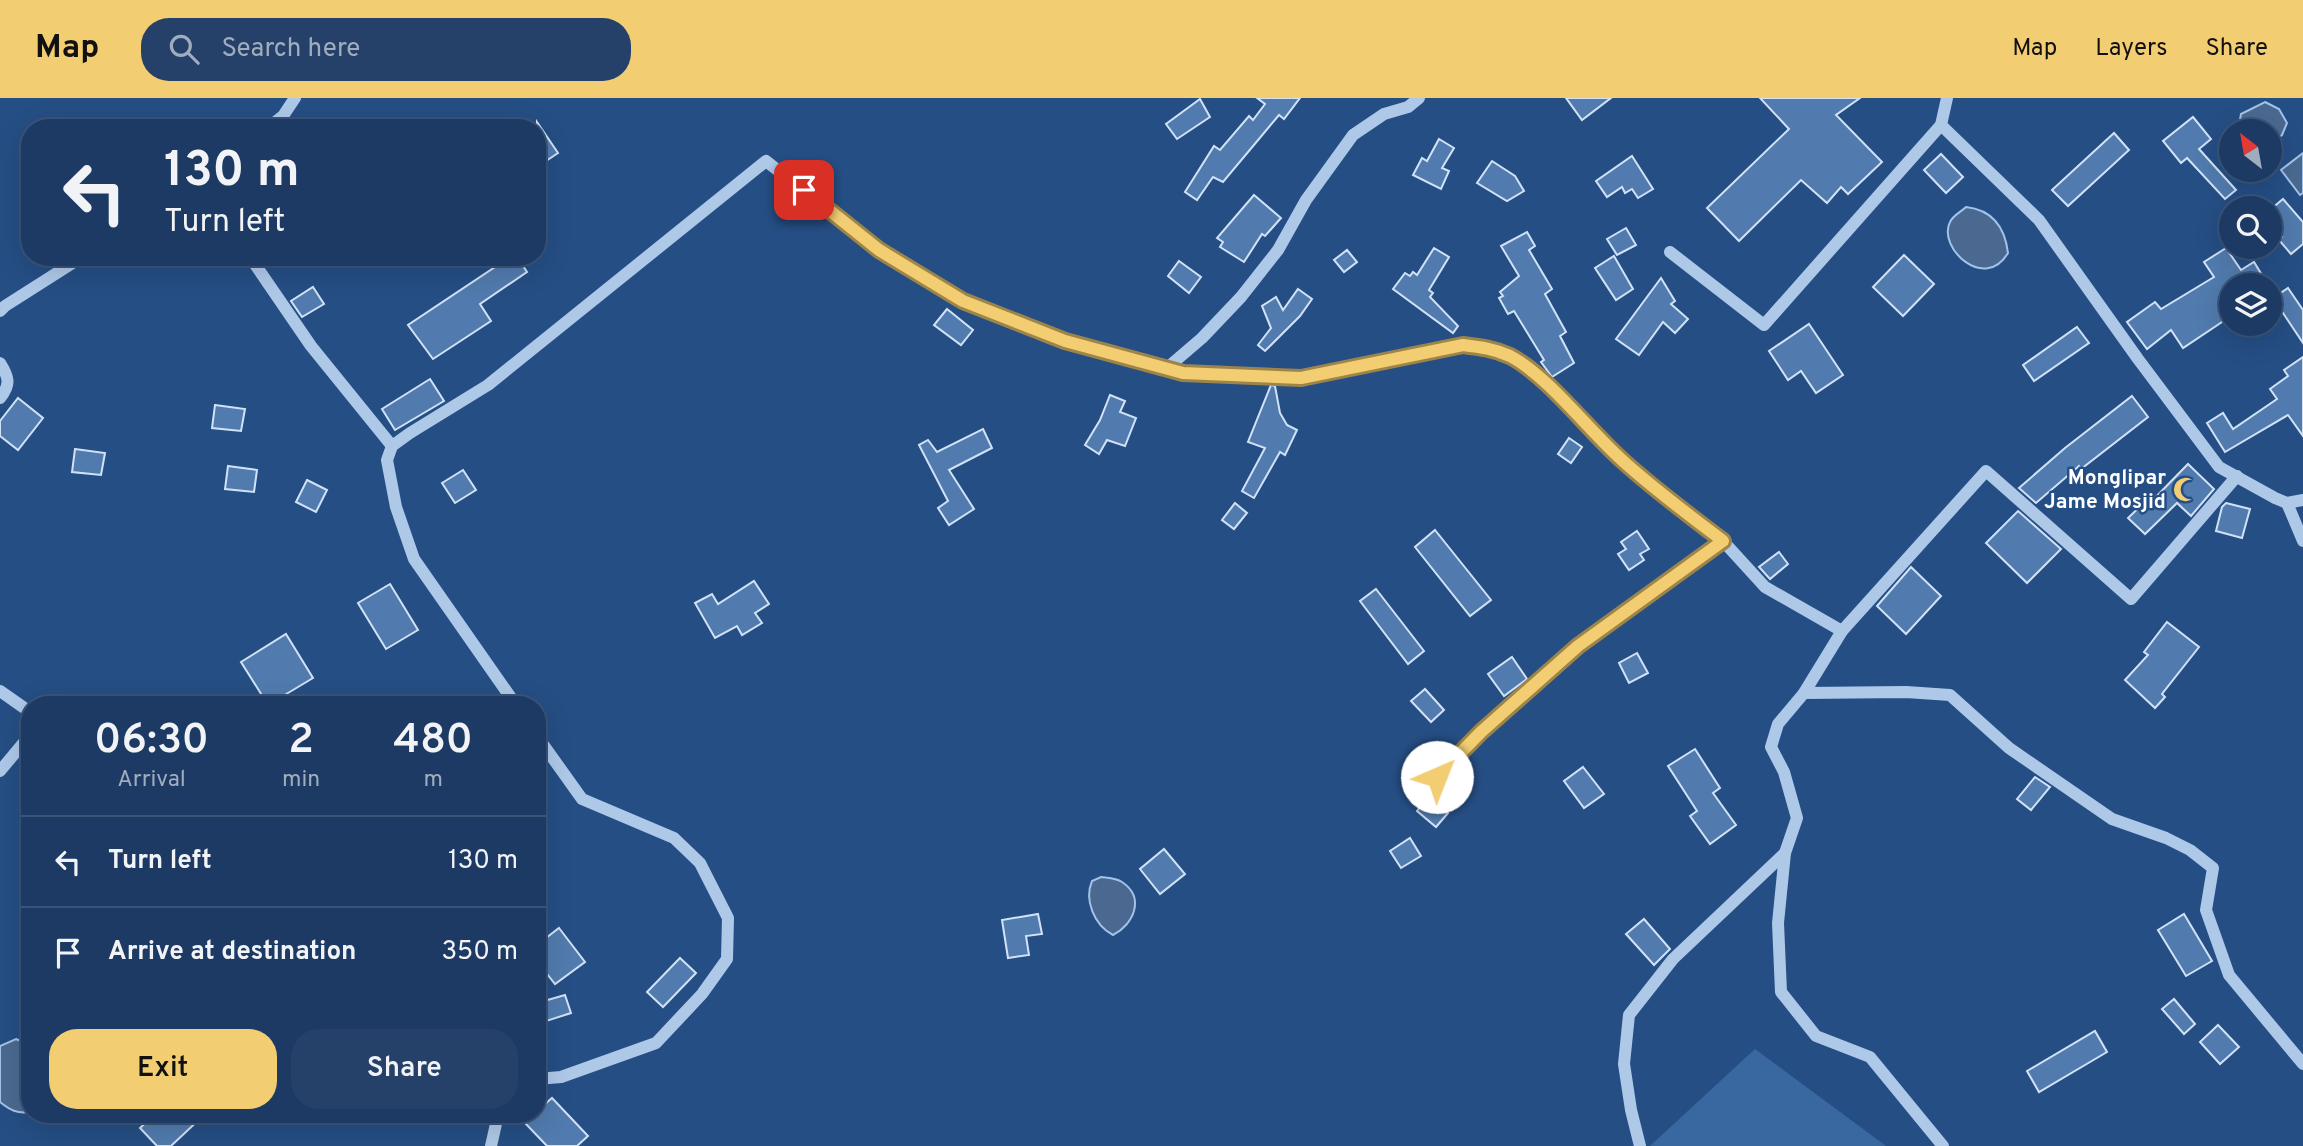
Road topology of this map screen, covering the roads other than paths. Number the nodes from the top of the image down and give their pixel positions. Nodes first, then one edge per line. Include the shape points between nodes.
1 (295, 98) edge
2 (1419, 98) edge
3 (1947, 98) edge
4 (279, 119) edge
5 (1941, 125) junction
6 (1670, 252) dead end
7 (68, 266) edge
8 (256, 266) edge
9 (0, 312) edge
10 (0, 363) edge
11 (1167, 369) junction
12 (0, 398) edge
13 (391, 446) junction
14 (2237, 477) junction
15 (2303, 500) edge
16 (2287, 502) junction
17 (1723, 541) junction
18 (2303, 541) edge
19 (1842, 631) junction
20 (0, 691) edge
21 (1804, 693) junction
22 (510, 696) edge
23 (21, 706) edge
24 (21, 746) edge
25 (546, 749) edge
26 (0, 771) edge
27 (1437, 777) dead end
28 (1785, 853) junction
29 (2303, 1064) edge
30 (546, 1078) edge
31 (496, 1123) edge
32 (491, 1146) edge
33 (1640, 1146) edge
34 (1943, 1146) edge

1 - 4 street
2 - 11 street via 1353,135 1306,200 1278,250 1241,297
3 - 5 street
5 - 6 street via 1764,325
5 - 14 street via 2039,220 2219,467
7 - 9 street
8 - 13 street via 311,346
10 - 12 street via 9,381
11 - 13 street via 1065,341 963,301 879,250 766,161 488,386
11 - 17 street via 1301,378 1463,345 1489,348 1528,366 1623,461
13 - 22 street via 389,472 414,559
14 - 16 street
14 - 19 street via 2132,599 1986,471
15 - 16 street
16 - 18 street
17 - 19 street via 1765,587
17 - 27 street via 1578,646
19 - 21 street
20 - 23 street
21 - 28 street via 1778,724 1771,747 1784,772 1797,818
21 - 29 street via 1950,695 2009,748 2112,819 2190,850 2213,868 2206,910 2230,975
24 - 26 street
25 - 30 street via 582,799 674,838 699,863 728,918 727,958 702,994 656,1043
28 - 33 street via 1673,959 1629,1015 1625,1064
28 - 34 street via 1779,923 1781,992 1815,1036 1870,1057
31 - 32 street

